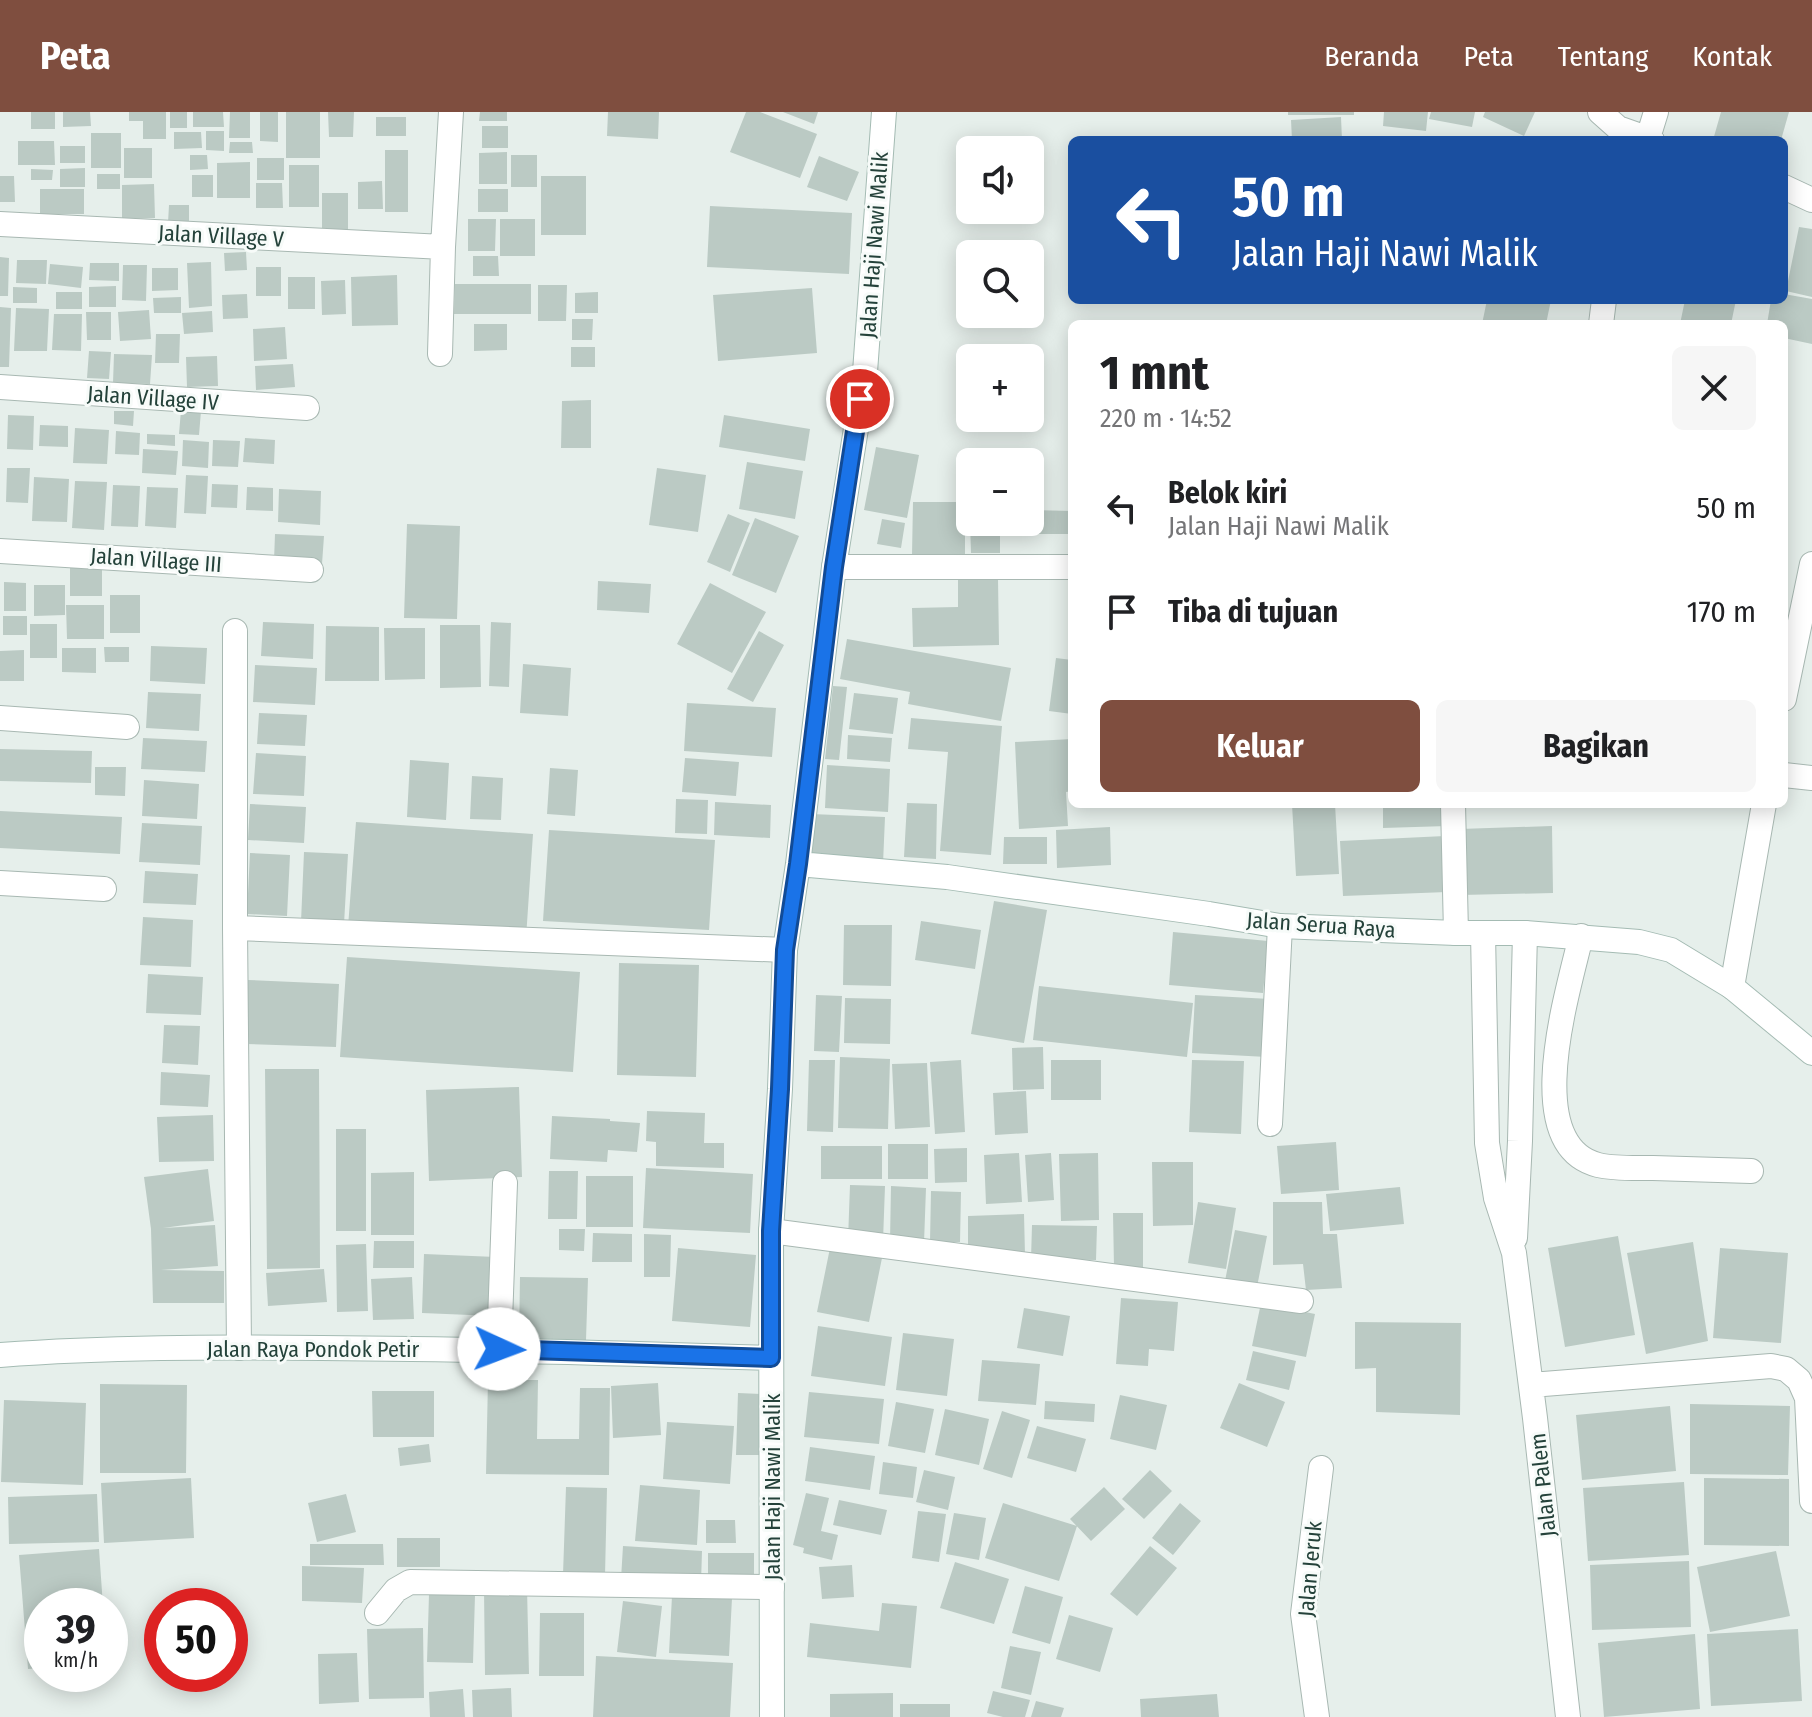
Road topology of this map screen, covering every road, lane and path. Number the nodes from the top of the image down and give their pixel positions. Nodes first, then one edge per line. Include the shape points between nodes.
1 (451, 112) edge
2 (884, 112) edge
3 (1656, 112) edge
4 (1612, 127) edge
5 (1640, 136) edge
6 (1651, 136) edge
7 (1788, 189) edge
8 (1812, 200) edge
9 (0, 224) edge
10 (443, 247) junction
11 (440, 354) dead end
12 (0, 387) edge
13 (307, 408) dead end
14 (0, 551) edge
15 (1812, 564) edge
16 (834, 567) junction
17 (1068, 567) edge
18 (311, 570) dead end
19 (1807, 609) edge
20 (235, 631) dead end
21 (1788, 683) edge
22 (0, 718) edge
23 (127, 727) dead end
24 (1788, 775) edge
25 (1812, 778) edge
26 (1453, 808) edge
27 (1763, 808) edge
28 (798, 864) junction
29 (0, 883) edge
30 (104, 889) dead end
31 (1280, 926) junction
32 (235, 928) junction
33 (1456, 933) junction
34 (1483, 933) junction
35 (1525, 933) junction
36 (1581, 936) junction
37 (785, 950) junction
38 (1732, 987) junction
39 (1812, 1053) edge
40 (1270, 1124) dead end
41 (1520, 1141) junction
42 (1487, 1143) junction
43 (1751, 1171) dead end
44 (505, 1183) dead end
45 (771, 1231) junction
46 (1514, 1253) junction
47 (1301, 1301) dead end
48 (239, 1348) junction
49 (499, 1349) junction
50 (0, 1355) edge
51 (771, 1358) junction
52 (1531, 1385) junction
53 (1321, 1468) dead end
54 (1812, 1501) edge
55 (772, 1587) junction
56 (377, 1613) dead end
57 (772, 1717) edge
58 (1317, 1717) edge
59 (1568, 1717) edge

1 - 10 street
2 - 16 street, Jalan Haji Nawi Malik via 865,372
3 - 6 street
4 - 5 street
7 - 8 street
9 - 10 street, Jalan Village V
10 - 11 street
12 - 13 street, Jalan Village IV
14 - 18 street, Jalan Village III
15 - 19 street
16 - 17 street
16 - 28 street, Jalan Haji Nawi Malik
19 - 21 street
20 - 32 street
22 - 23 street
24 - 25 street
26 - 33 street
27 - 38 street
28 - 31 street, Jalan Serua Raya via 947,877
28 - 37 street, Jalan Haji Nawi Malik
29 - 30 street
31 - 33 street, Jalan Serua Raya
31 - 40 street
32 - 37 street
32 - 48 street
33 - 34 street, Jalan Serua Raya
34 - 35 street, Jalan Serua Raya
34 - 42 street
35 - 36 street, Jalan Serua Raya
35 - 41 street
36 - 38 street, Jalan Serua Raya via 1671,950
36 - 43 street via 1553,1082 1565,1140 1578,1156 1598,1165
37 - 45 street, Jalan Haji Nawi Malik
38 - 39 street, Jalan Serua Raya
41 - 42 street
41 - 46 street
42 - 46 street via 1496,1198
44 - 49 street
45 - 47 street
45 - 51 street, Jalan Haji Nawi Malik
46 - 52 street, Jalan Palem
48 - 49 street, Jalan Raya Pondok Petir
48 - 50 street, Jalan Raya Pondok Petir
49 - 51 street, Jalan Raya Pondok Petir
51 - 55 street, Jalan Haji Nawi Malik
52 - 54 street via 1786,1369 1799,1380 1807,1398
52 - 59 street, Jalan Palem
53 - 58 street, Jalan Jeruk via 1303,1614
55 - 56 street via 410,1582
55 - 57 street, Jalan Haji Nawi Malik

